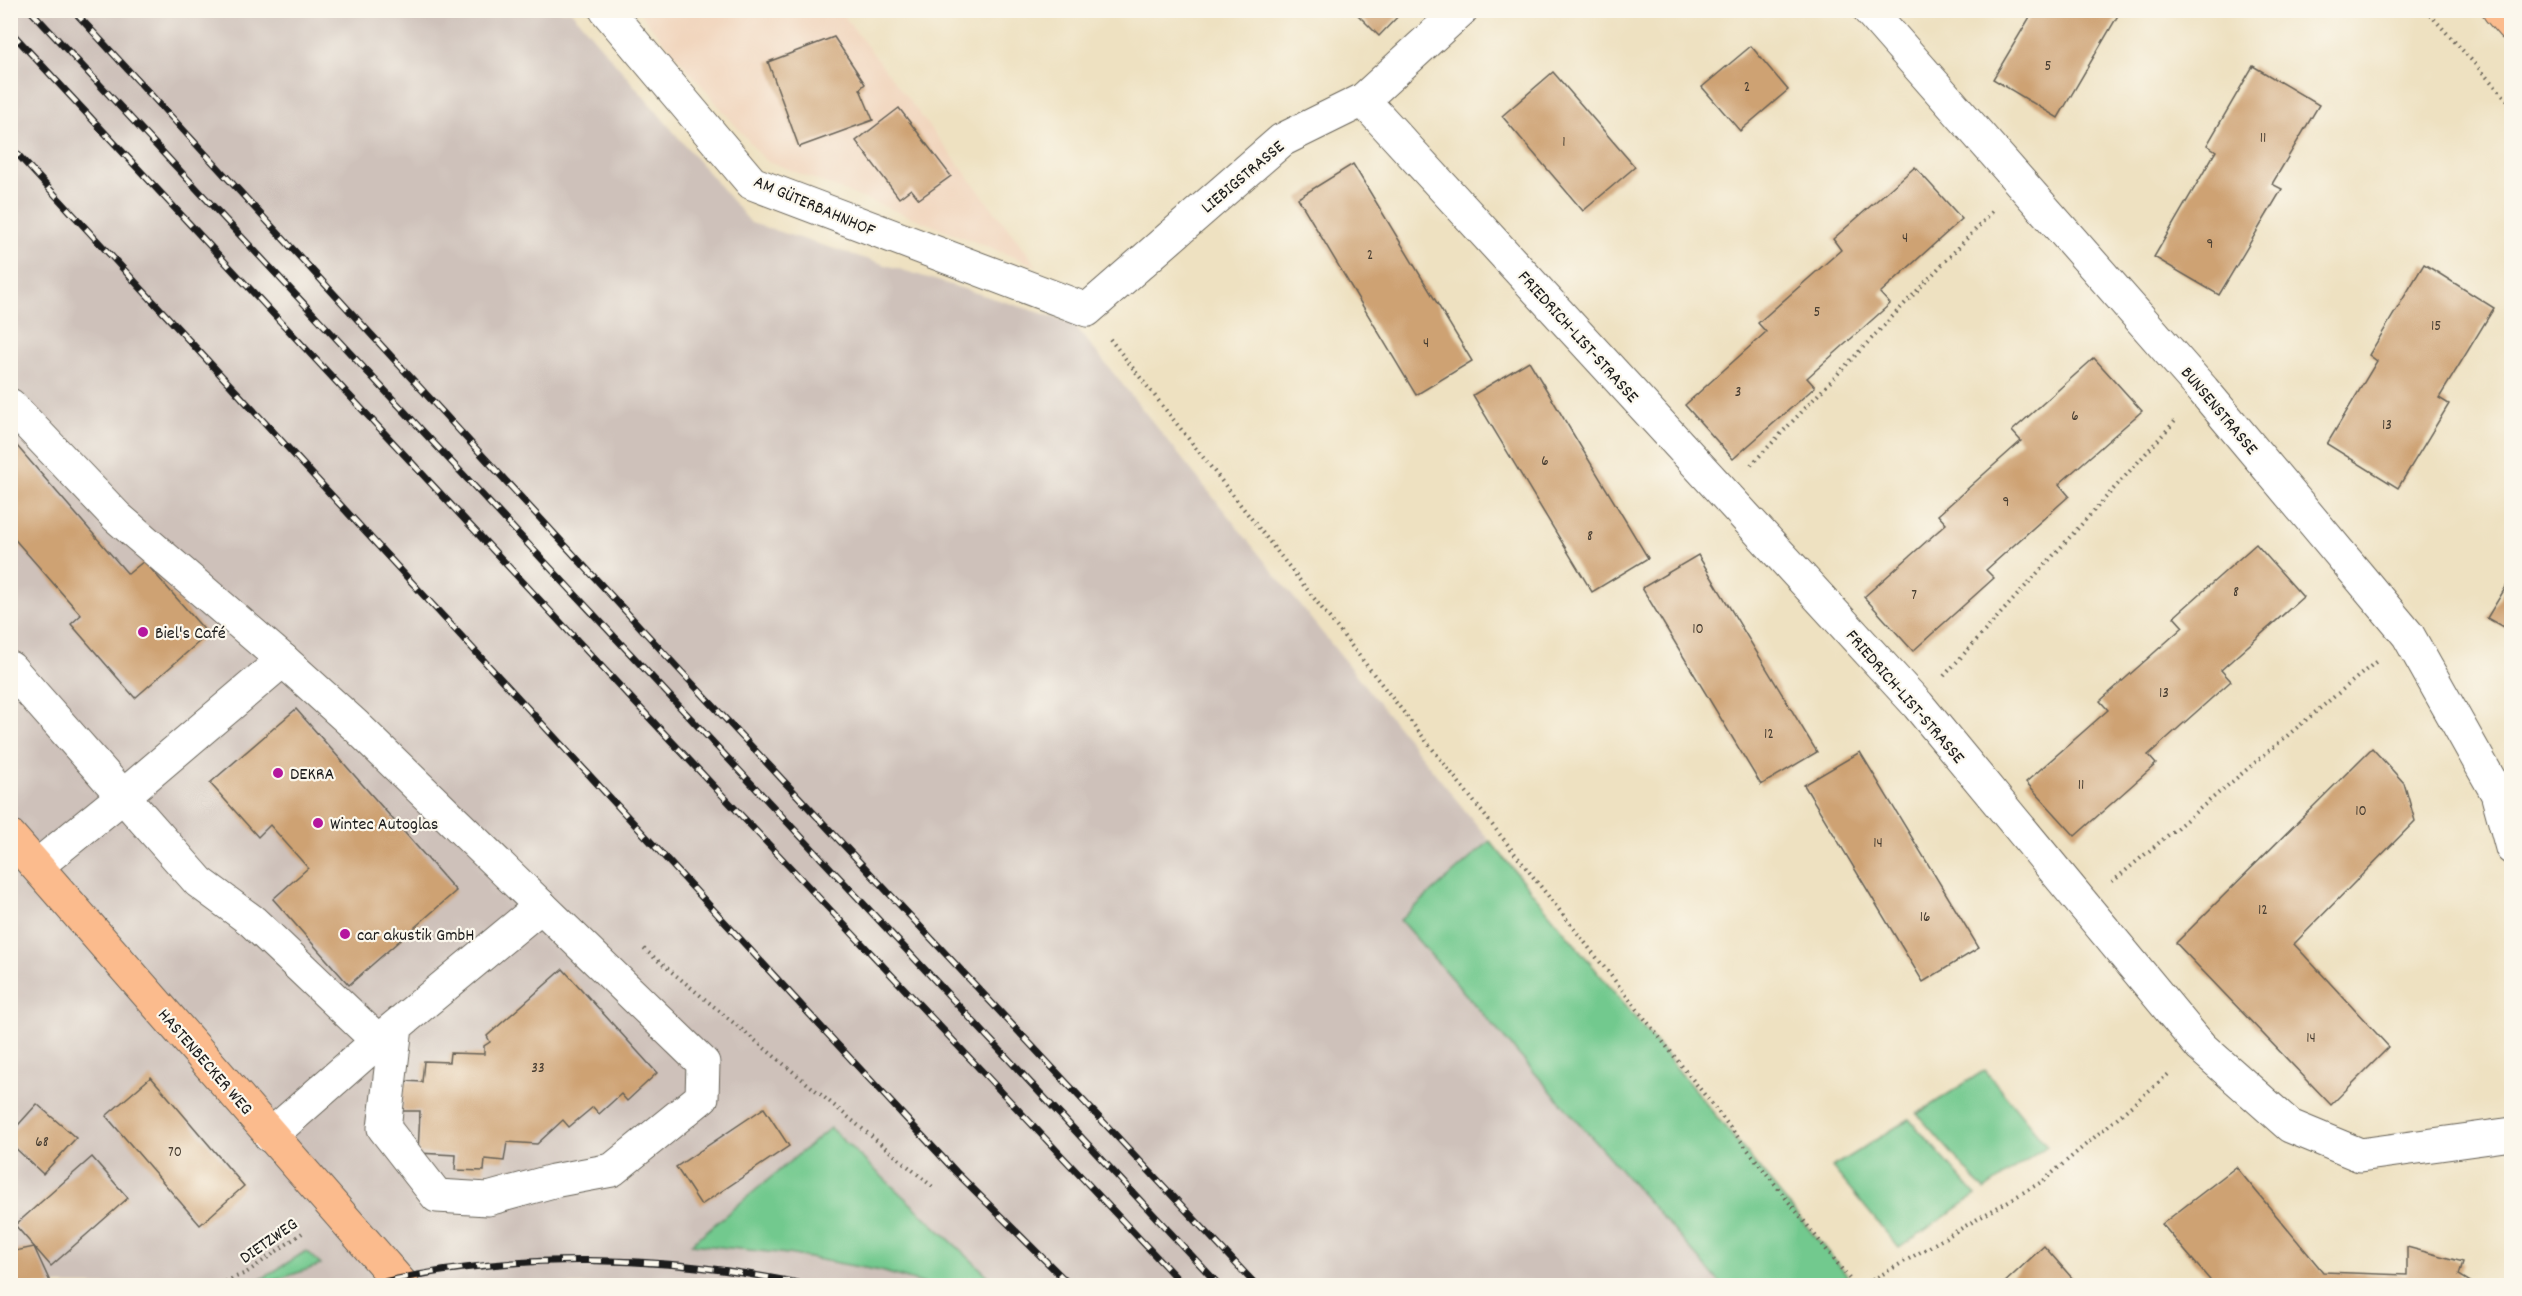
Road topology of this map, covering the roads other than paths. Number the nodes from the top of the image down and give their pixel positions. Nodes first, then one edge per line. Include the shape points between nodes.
1 (606, 10) edge
2 (1461, 10) edge
3 (1869, 10) edge
4 (2499, 10) edge
5 (2511, 25) edge
6 (1363, 100) junction
7 (1087, 310) joint
8 (10, 405) edge
9 (283, 660) junction
10 (10, 668) edge
11 (2504, 791) edge
12 (122, 797) junction
13 (10, 836) edge
14 (2511, 848) edge
15 (37, 866) junction
16 (541, 906) junction
17 (387, 1034) junction
18 (2511, 1134) edge
19 (270, 1136) junction
20 (403, 1286) edge

1 - 7 street, AM GÜTERBAHNHOF via 752,183
2 - 6 street, LIEBIGSTRASSE
3 - 11 street, BUNSENSTRASSE via 2203,390 2408,634
4 - 5 main road
6 - 7 street, LIEBIGSTRASSE via 1282,140
6 - 18 street, FRIEDRICH-LIST-STRASSE via 1918,705 2201,1047 2290,1126 2360,1155
8 - 9 street via 117,517
9 - 12 street
9 - 16 street
10 - 12 street
11 - 14 street, BUNSENSTRASSE
12 - 15 street
12 - 17 street via 199,882
13 - 15 main road, HASTENBECKER WEG
15 - 19 main road, HASTENBECKER WEG
16 - 17 street
16 - 17 street via 703,1063 702,1097 612,1170 553,1180 488,1199 437,1196 384,1128
17 - 19 street
19 - 20 main road, HASTENBECKER WEG

